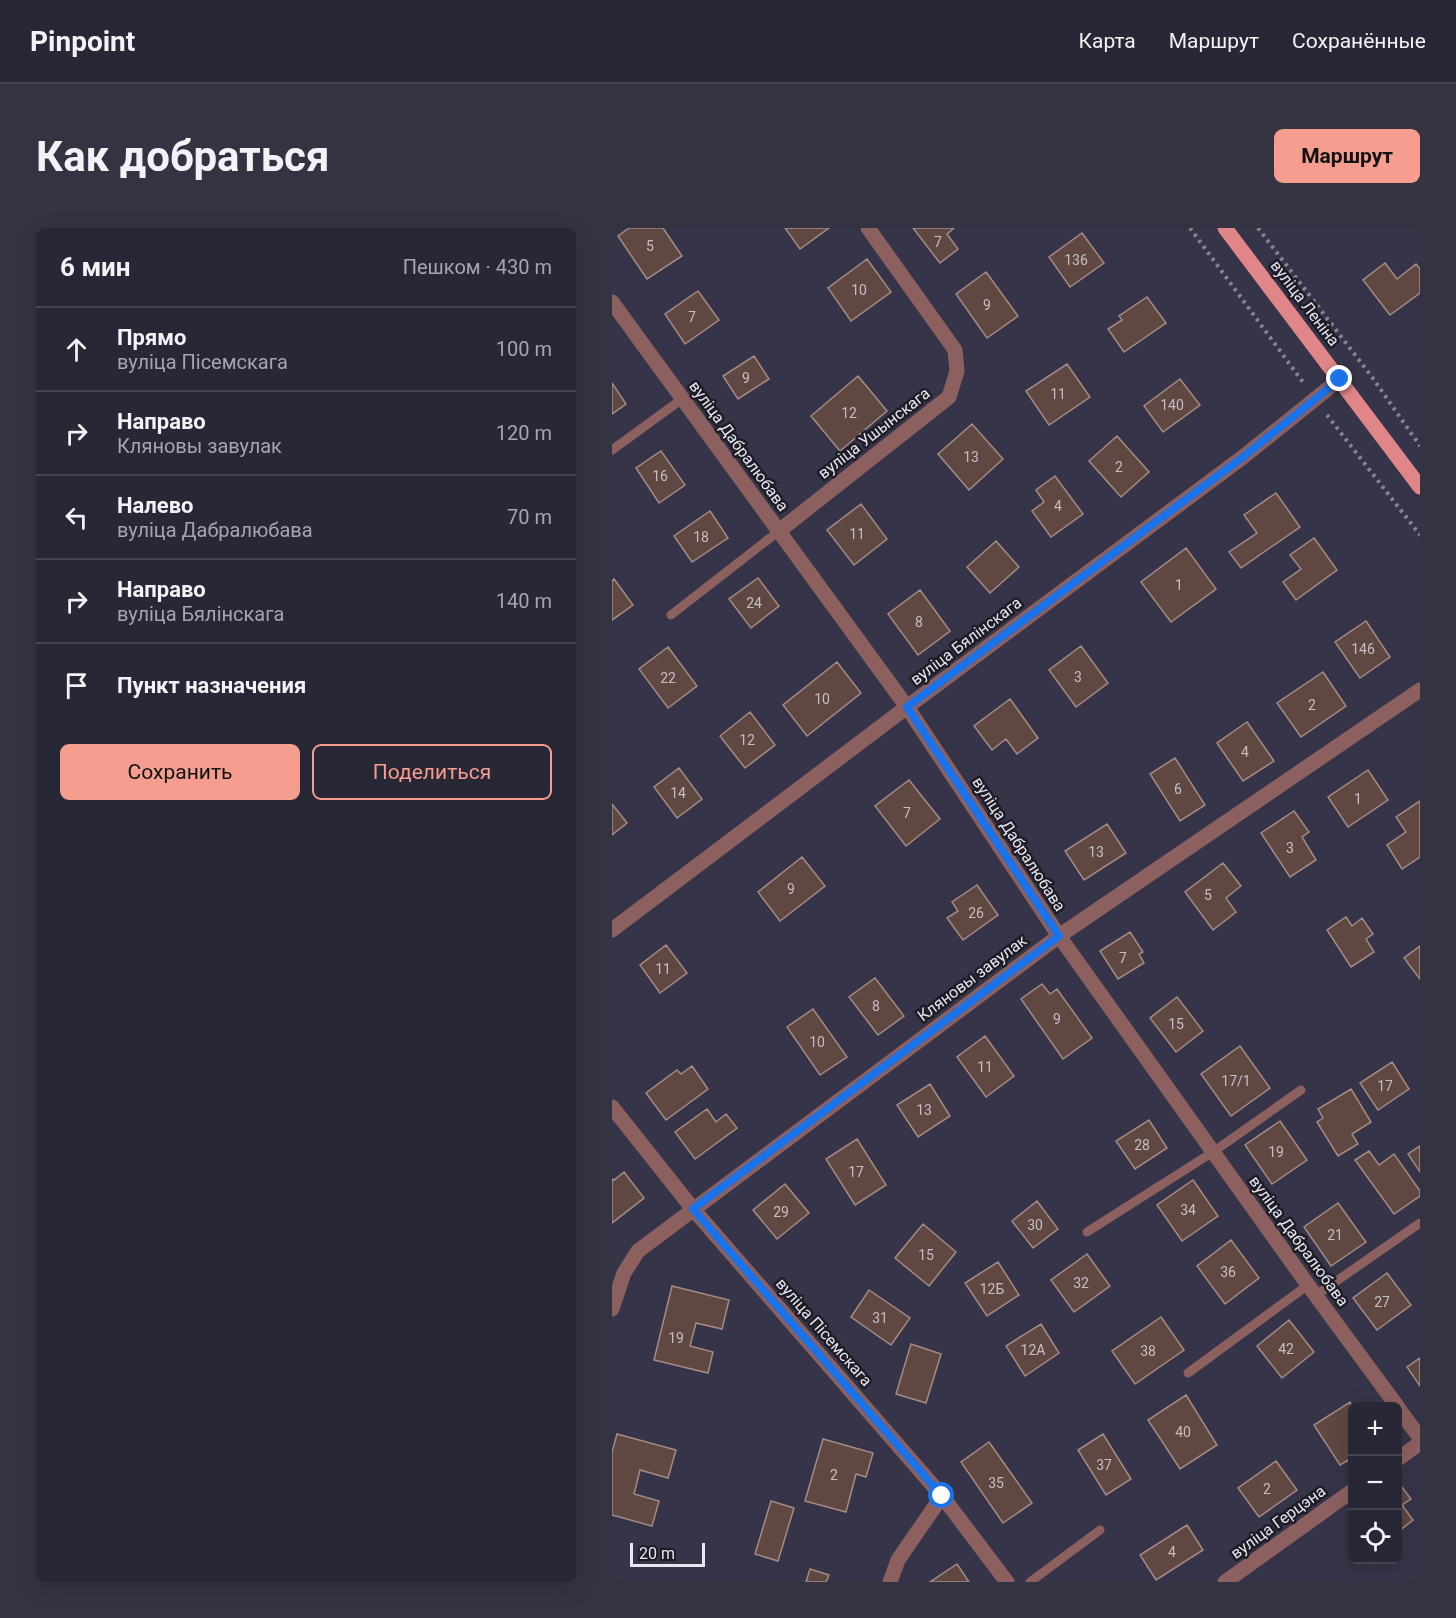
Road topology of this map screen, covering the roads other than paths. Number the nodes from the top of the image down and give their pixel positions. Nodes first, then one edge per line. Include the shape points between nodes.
1 (868, 228) edge
2 (1225, 228) edge
3 (612, 302) edge
4 (1340, 379) junction
5 (682, 399) junction
6 (612, 450) edge
7 (1420, 487) edge
8 (779, 531) junction
9 (671, 615) dead end
10 (1420, 690) edge
11 (907, 707) junction
12 (612, 930) edge
13 (1059, 936) junction
14 (1301, 1090) dead end
15 (612, 1107) edge
16 (1213, 1152) junction
17 (693, 1209) junction
18 (1420, 1223) edge
19 (1087, 1232) dead end
20 (1311, 1290) junction
21 (612, 1309) edge
22 (1188, 1373) dead end
23 (1393, 1402) edge
24 (1402, 1414) edge
25 (1420, 1440) edge
26 (1401, 1456) edge
27 (1348, 1495) edge
28 (942, 1496) junction
29 (1100, 1530) dead end
30 (890, 1582) edge
31 (1007, 1582) edge
32 (1029, 1582) edge
33 (1225, 1582) edge

1 - 8 street, вуліца Ушынскага via 955,350 957,371 949,397
2 - 4 main road, вуліца Леніна
3 - 5 street, вуліца Дабралюбава
4 - 7 main road, вуліца Леніна
4 - 11 street, вуліца Бялінскага via 1243,457
5 - 6 lane
5 - 8 street, вуліца Дабралюбава
8 - 9 lane
8 - 11 street, вуліца Дабралюбава
10 - 13 street, Кляновы завулак
11 - 12 street, вуліца Бялінскага
11 - 13 street, вуліца Дабралюбава
13 - 16 street, вуліца Дабралюбава
13 - 17 street, Кляновы завулак
14 - 16 lane
15 - 17 street, вуліца Пісемскага
16 - 19 lane
16 - 20 street, вуліца Дабралюбава
17 - 21 street, Кляновы завулак via 638,1251 624,1273
17 - 28 street, вуліца Пісемскага
18 - 20 lane
20 - 22 lane
20 - 23 street, вуліца Дабралюбава
24 - 25 street, вуліца Дабралюбава
25 - 26 street
27 - 33 street, вуліца Герцэна
28 - 30 street via 898,1560
28 - 31 street, вуліца Пісемскага
29 - 32 lane

